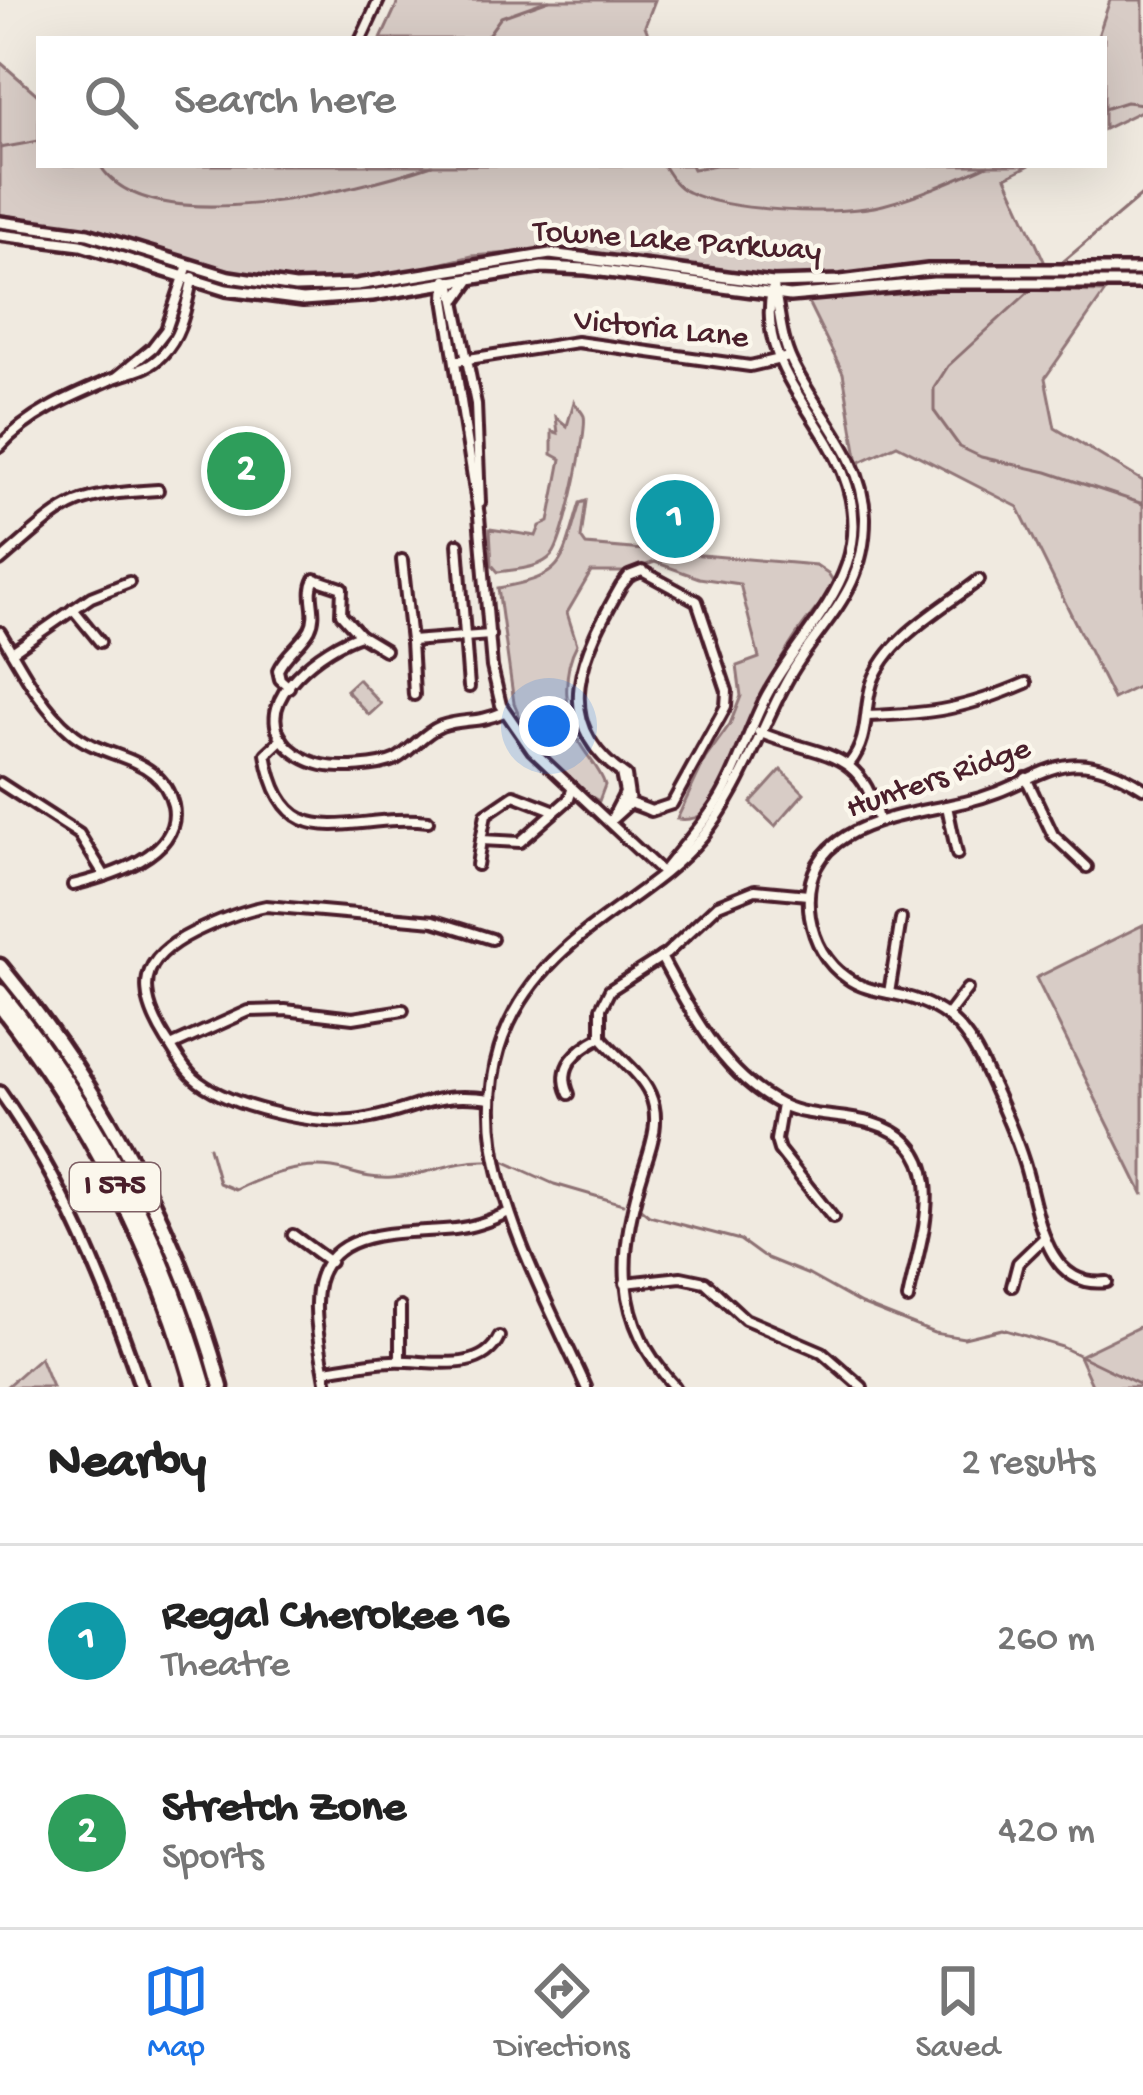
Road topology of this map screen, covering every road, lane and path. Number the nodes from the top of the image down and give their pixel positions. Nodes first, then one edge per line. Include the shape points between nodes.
1 (379, 0) edge
2 (362, 36) edge
3 (0, 222) edge
4 (0, 235) edge
5 (1143, 270) edge
6 (190, 273) junction
7 (448, 278) junction
8 (472, 278) junction
9 (1143, 283) edge
10 (217, 287) junction
11 (773, 291) junction
12 (457, 298) junction
13 (186, 308) junction
14 (789, 357) junction
15 (469, 359) junction
16 (778, 361) junction
17 (456, 362) junction
18 (117, 377) junction
19 (0, 446) edge
20 (158, 490) dead end
21 (479, 516) junction
22 (458, 544) dead end
23 (402, 560) dead end
24 (0, 561) edge
25 (979, 580) dead end
26 (129, 582) dead end
27 (73, 609) junction
28 (0, 632) edge
29 (359, 634) junction
30 (490, 635) junction
31 (466, 637) junction
32 (410, 641) junction
33 (100, 642) dead end
34 (386, 650) dead end
35 (13, 652) junction
36 (1026, 683) dead end
37 (289, 687) junction
38 (470, 687) dead end
39 (414, 695) dead end
40 (504, 712) junction
41 (867, 716) junction
42 (757, 731) junction
43 (281, 739) junction
44 (850, 764) junction
45 (1026, 778) junction
46 (0, 783) edge
47 (1143, 788) edge
48 (572, 790) junction
49 (627, 802) junction
50 (947, 806) junction
51 (553, 810) junction
52 (878, 820) junction
53 (428, 821) dead end
54 (610, 821) junction
55 (481, 840) junction
56 (957, 854) dead end
57 (477, 865) dead end
58 (1087, 867) dead end
59 (663, 872) junction
60 (105, 876) junction
61 (73, 884) dead end
62 (808, 895) junction
63 (901, 919) dead end
64 (492, 939) dead end
65 (661, 957) junction
66 (0, 966) edge
67 (967, 989) dead end
68 (0, 992) edge
69 (889, 993) junction
70 (0, 1006) edge
71 (403, 1010) dead end
72 (948, 1014) junction
73 (601, 1037) junction
74 (171, 1046) junction
75 (0, 1092) edge
76 (569, 1094) dead end
77 (491, 1099) junction
78 (782, 1105) junction
79 (509, 1212) junction
80 (833, 1218) dead end
81 (293, 1235) dead end
82 (1044, 1238) junction
83 (329, 1262) junction
84 (1107, 1282) dead end
85 (625, 1283) junction
86 (1012, 1286) dead end
87 (908, 1299) dead end
88 (400, 1307) dead end
89 (499, 1337) dead end
90 (400, 1360) junction
91 (325, 1370) junction
92 (141, 1387) edge
93 (194, 1387) edge
94 (206, 1387) edge
95 (221, 1387) edge
96 (328, 1387) edge
97 (586, 1387) edge
98 (675, 1387) edge
99 (862, 1387) edge

1 - 2 street
3 - 6 main road, Towne Lake Parkway via 88,234
4 - 6 main road, Towne Lake Parkway via 81,245
5 - 11 main road, Towne Lake Parkway via 913,272
6 - 7 main road, Towne Lake Parkway via 310,288
6 - 10 main road, Towne Lake Parkway
6 - 13 street
6 - 18 street via 162,336
7 - 8 main road, Towne Lake Parkway
7 - 10 main road, Towne Lake Parkway via 326,300
7 - 11 main road, Towne Lake Parkway via 565,254
7 - 12 street
7 - 17 street
8 - 11 main road, Towne Lake Parkway via 566,267
8 - 12 main road
9 - 11 main road, Towne Lake Parkway
10 - 13 street via 197,292
11 - 14 street
11 - 16 street via 769,328
12 - 15 street
13 - 18 street via 160,357
14 - 16 street, Victoria Lane
14 - 42 street via 857,473 863,544 848,594
15 - 16 street, Victoria Lane via 577,342 750,366
15 - 17 street, Victoria Lane
15 - 21 street
16 - 42 street via 842,470 853,529 840,586 785,666
17 - 21 street
18 - 19 street via 35,415
20 - 24 street via 67,505
21 - 30 street
22 - 31 street
23 - 32 street
25 - 41 street via 889,652 873,680
26 - 27 street
27 - 33 street
27 - 35 street
28 - 35 street
29 - 34 street
29 - 37 street via 320,654
29 - 37 street via 341,614 342,588 315,579 311,627 278,670
30 - 31 street
30 - 40 street
31 - 32 street
31 - 38 street
32 - 39 street
35 - 60 street via 64,726 147,769 171,798 174,817 163,843
36 - 41 street via 945,712
37 - 43 street via 275,713
40 - 43 street via 434,729 388,762 323,765
40 - 48 street
41 - 44 street
42 - 44 street
42 - 59 street via 719,801
43 - 53 street via 266,754 275,792 294,817 321,825
44 - 52 street via 867,784
45 - 47 street, Hunters Ridge via 1078,763
45 - 50 street, Hunters Ridge
45 - 58 street via 1053,835
46 - 60 street via 79,834
48 - 51 street
48 - 54 street
49 - 49 street via 651,811 672,804 717,726 727,691 697,601 642,572 621,586 580,668 578,692 595,750 626,776
49 - 54 street
50 - 52 street, Hunters Ridge
50 - 56 street
51 - 55 street via 515,844
51 - 55 street via 514,795 486,814
52 - 62 street, Hunters Ridge via 828,850
54 - 59 street
55 - 57 street
59 - 77 street via 537,980 504,1042
60 - 61 street
62 - 65 street via 734,896
62 - 69 street via 826,959 856,984
63 - 69 street
64 - 74 street via 434,921 284,905 246,910 174,942 152,963 148,1006
65 - 73 street via 603,999
65 - 78 street via 723,1057
66 - 95 highway, I 575 via 128,1155 190,1290
67 - 72 street
68 - 94 highway via 61,1072 122,1176 172,1284
69 - 72 street
70 - 93 highway, I 575 via 109,1174
71 - 74 street via 353,1018 249,1011
72 - 82 street via 974,1044 997,1095
73 - 76 street via 566,1067
73 - 85 street via 647,1089 655,1121 627,1229
74 - 77 street via 203,1085 311,1121 365,1120 442,1096
75 - 92 main road via 75,1218
77 - 79 street via 493,1158
78 - 80 street via 779,1150
78 - 87 street via 877,1124 916,1156 929,1210
79 - 83 street via 466,1227 367,1235
79 - 97 street
81 - 83 street
82 - 84 street via 1075,1275
82 - 86 street via 1018,1263
83 - 91 street via 316,1305
85 - 98 street via 643,1341
85 - 99 street via 705,1282 745,1319 822,1352
88 - 90 street
89 - 90 street via 483,1355 452,1363
90 - 91 street
91 - 96 street

